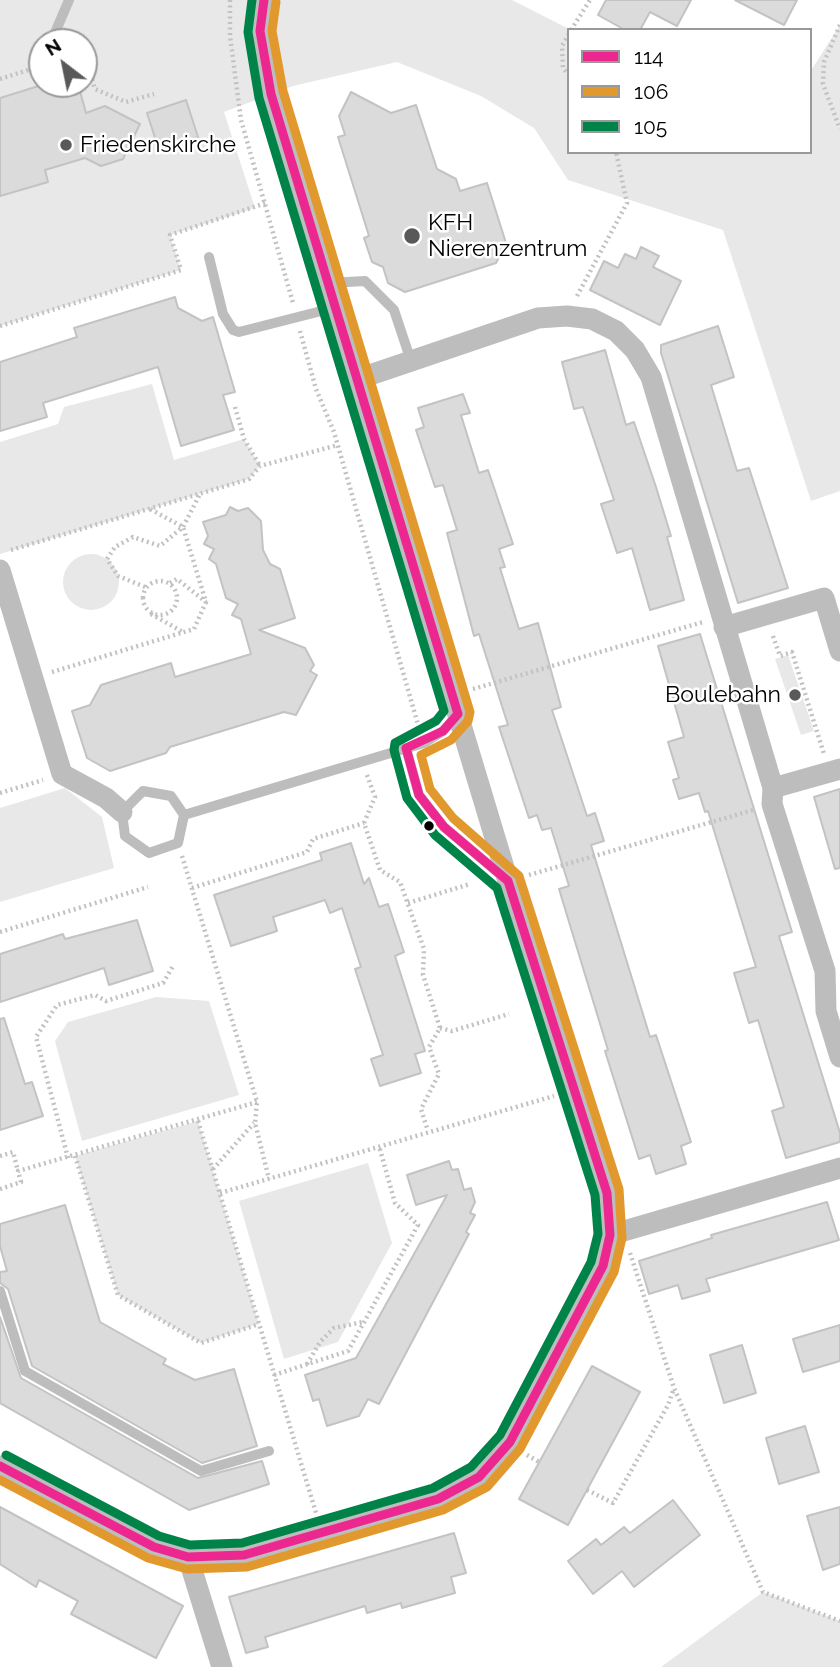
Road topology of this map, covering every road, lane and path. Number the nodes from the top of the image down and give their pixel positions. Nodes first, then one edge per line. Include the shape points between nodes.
1 (69, 0) edge
2 (230, 0) edge
3 (264, 0) edge
4 (590, 0) edge
5 (840, 25) edge
6 (57, 28) edge
7 (573, 28) edge
8 (567, 37) edge
9 (28, 69) edge
10 (567, 73) edge
11 (0, 79) edge
12 (98, 90) edge
13 (154, 94) dead end
14 (840, 129) edge
15 (616, 154) edge
16 (265, 203) junction
17 (209, 257) dead end
18 (329, 283) junction
19 (337, 307) junction
20 (567, 316) junction
21 (296, 317) junction
22 (0, 326) edge
23 (411, 361) junction
24 (358, 379) junction
25 (235, 407) dead end
26 (338, 445) junction
27 (260, 466) junction
28 (201, 493) junction
29 (150, 509) junction
30 (183, 527) junction
31 (0, 554) edge
32 (0, 570) edge
33 (170, 583) junction
34 (145, 587) junction
35 (206, 602) junction
36 (150, 612) junction
37 (766, 615) junction
38 (722, 622) junction
39 (183, 632) junction
40 (840, 651) edge
41 (35, 677) junction
42 (474, 689) dead end
43 (458, 714) junction
44 (424, 743) junction
45 (406, 748) junction
46 (362, 761) junction
47 (835, 770) edge
48 (62, 774) junction
49 (0, 793) edge
50 (772, 796) junction
51 (122, 812) junction
52 (184, 815) junction
53 (365, 823) junction
54 (178, 843) junction
55 (508, 881) junction
56 (470, 884) dead end
57 (148, 887) dead end
58 (192, 888) junction
59 (408, 903) junction
60 (0, 932) edge
61 (173, 967) dead end
62 (509, 1014) dead end
63 (440, 1028) junction
64 (840, 1057) edge
65 (575, 1089) junction
66 (257, 1102) junction
67 (198, 1121) junction
68 (255, 1123) junction
69 (428, 1131) junction
70 (379, 1146) junction
71 (0, 1156) edge
72 (75, 1156) junction
73 (68, 1158) junction
74 (840, 1168) edge
75 (213, 1170) junction
76 (19, 1171) junction
77 (268, 1178) junction
78 (0, 1189) edge
79 (220, 1193) junction
80 (610, 1235) junction
81 (0, 1291) edge
82 (364, 1322) junction
83 (259, 1324) junction
84 (306, 1365) junction
85 (274, 1375) junction
86 (674, 1388) junction
87 (269, 1451) dead end
88 (0, 1466) edge
89 (587, 1490) dead end
90 (322, 1534) junction
91 (188, 1557) junction
92 (840, 1621) edge
93 (222, 1667) edge

1 - 6 lane
2 - 16 path via 234,83
3 - 18 street via 260,31 271,94
4 - 7 path
5 - 14 path via 824,62 822,85
8 - 10 path via 562,46
9 - 11 path
12 - 13 path via 126,102
15 - 20 path via 626,203
16 - 21 path
16 - 22 path via 170,235 181,270
17 - 21 lane via 223,314 233,330 250,331
18 - 19 street
18 - 23 lane via 365,281 394,310
19 - 21 lane
19 - 24 street
20 - 23 street via 538,318
20 - 38 street via 592,319 616,331 652,377
21 - 26 path
23 - 24 street
24 - 43 street
25 - 27 path via 244,439
26 - 27 path
26 - 44 path
27 - 28 path via 248,479
28 - 29 path
28 - 30 path
29 - 30 path
29 - 31 path
30 - 34 path via 160,546 133,537 115,547 107,559 118,576
30 - 35 path
32 - 41 street
33 - 34 path via 157,580
33 - 35 path via 177,579
33 - 36 path via 177,594 174,608 162,615
34 - 36 path via 142,602
35 - 39 path via 194,629
36 - 39 path
37 - 38 street
37 - 40 street via 824,598
37 - 47 path via 780,656 792,652
38 - 42 path
38 - 50 street
39 - 41 path
41 - 48 street
43 - 44 lane
43 - 55 street
44 - 45 lane
45 - 46 lane
45 - 55 lane via 419,795 444,827
46 - 52 lane
46 - 53 path via 375,797
47 - 50 street
48 - 49 path
48 - 51 street
50 - 55 path
50 - 64 street via 825,971 827,1011
51 - 52 lane via 143,791 171,796
51 - 54 lane via 125,836 149,853
52 - 54 lane
53 - 58 path via 313,839 307,852
53 - 59 path via 380,870 400,882
54 - 58 path
55 - 65 street
56 - 59 path
57 - 60 path
58 - 66 path
59 - 63 path via 424,950 423,975
61 - 73 path via 163,983 106,1001 94,995 57,1006 36,1037
62 - 63 path via 452,1031
63 - 69 path via 429,1047 439,1074 421,1109
65 - 69 path
65 - 80 street via 607,1193
66 - 67 path
66 - 68 path
67 - 72 path
67 - 75 path
68 - 75 path
68 - 77 path
69 - 70 path
70 - 77 path
70 - 82 path via 395,1203 418,1225
71 - 76 path via 13,1152
72 - 73 path
72 - 83 path via 118,1295 201,1343
73 - 76 path
74 - 80 street
75 - 79 path
76 - 78 path via 21,1182
77 - 79 path
79 - 83 path
80 - 86 path via 628,1248
80 - 90 street via 603,1266 510,1442 479,1476 438,1499
81 - 87 lane via 25,1371 201,1471
82 - 84 path via 334,1328
82 - 84 path via 348,1351
83 - 85 path
84 - 85 path
85 - 90 path
86 - 89 path via 613,1503
86 - 92 path via 763,1592
88 - 91 street via 154,1547
90 - 91 street via 244,1555
91 - 93 street

